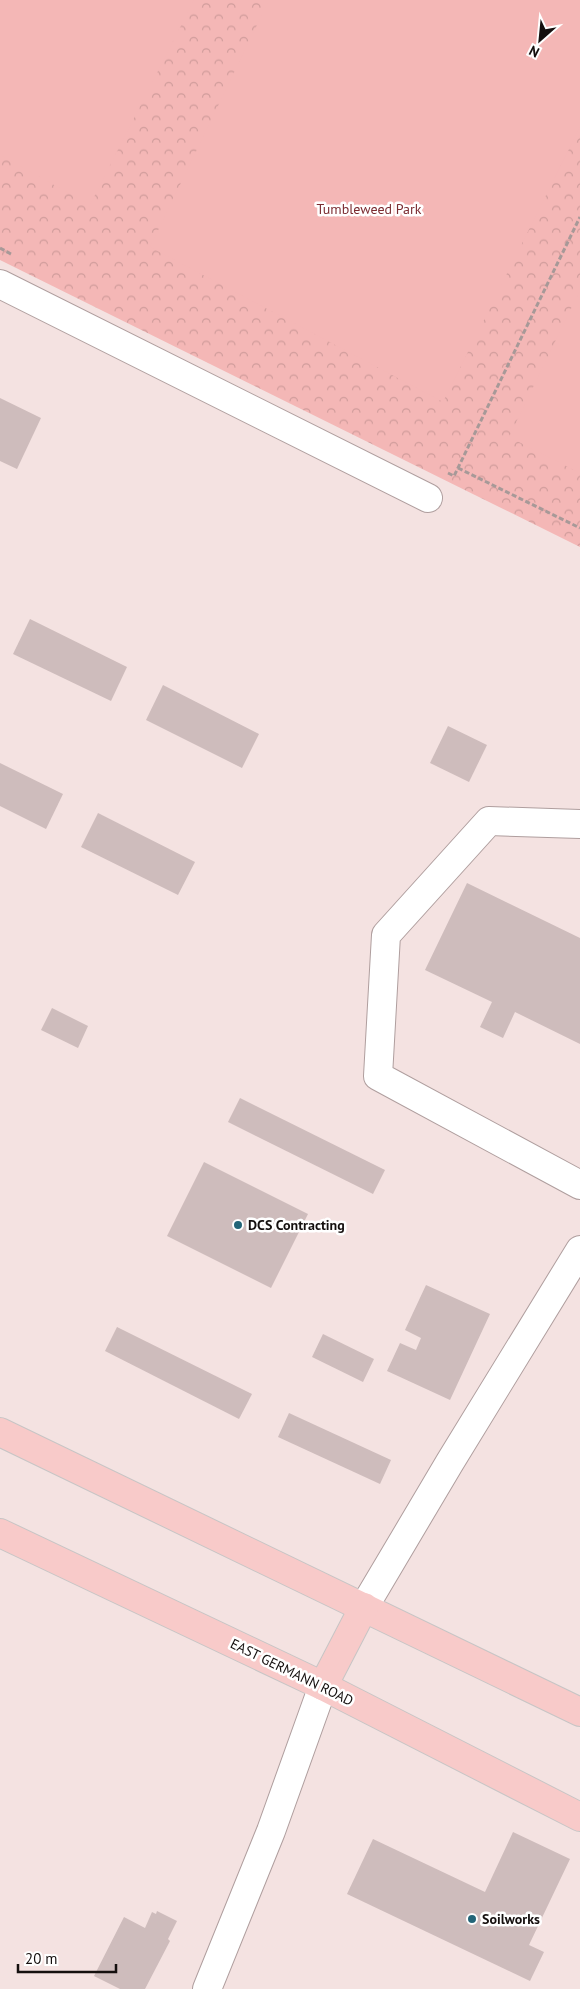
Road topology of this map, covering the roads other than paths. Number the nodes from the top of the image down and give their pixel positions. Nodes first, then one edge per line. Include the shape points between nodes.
1 (0, 284) edge
2 (428, 498) dead end
3 (580, 824) edge
4 (580, 1185) edge
5 (580, 1250) edge
6 (0, 1432) edge
7 (0, 1533) edge
8 (364, 1607) junction
9 (323, 1686) junction
10 (580, 1712) edge
11 (580, 1817) edge
12 (207, 1989) edge

1 - 2 street
3 - 4 street via 489,821 386,935 378,1076
5 - 8 street
6 - 8 main road
7 - 9 main road, EAST GERMANN ROAD
8 - 9 main road
8 - 10 main road
9 - 11 main road, EAST GERMANN ROAD
9 - 12 street via 271,1831

